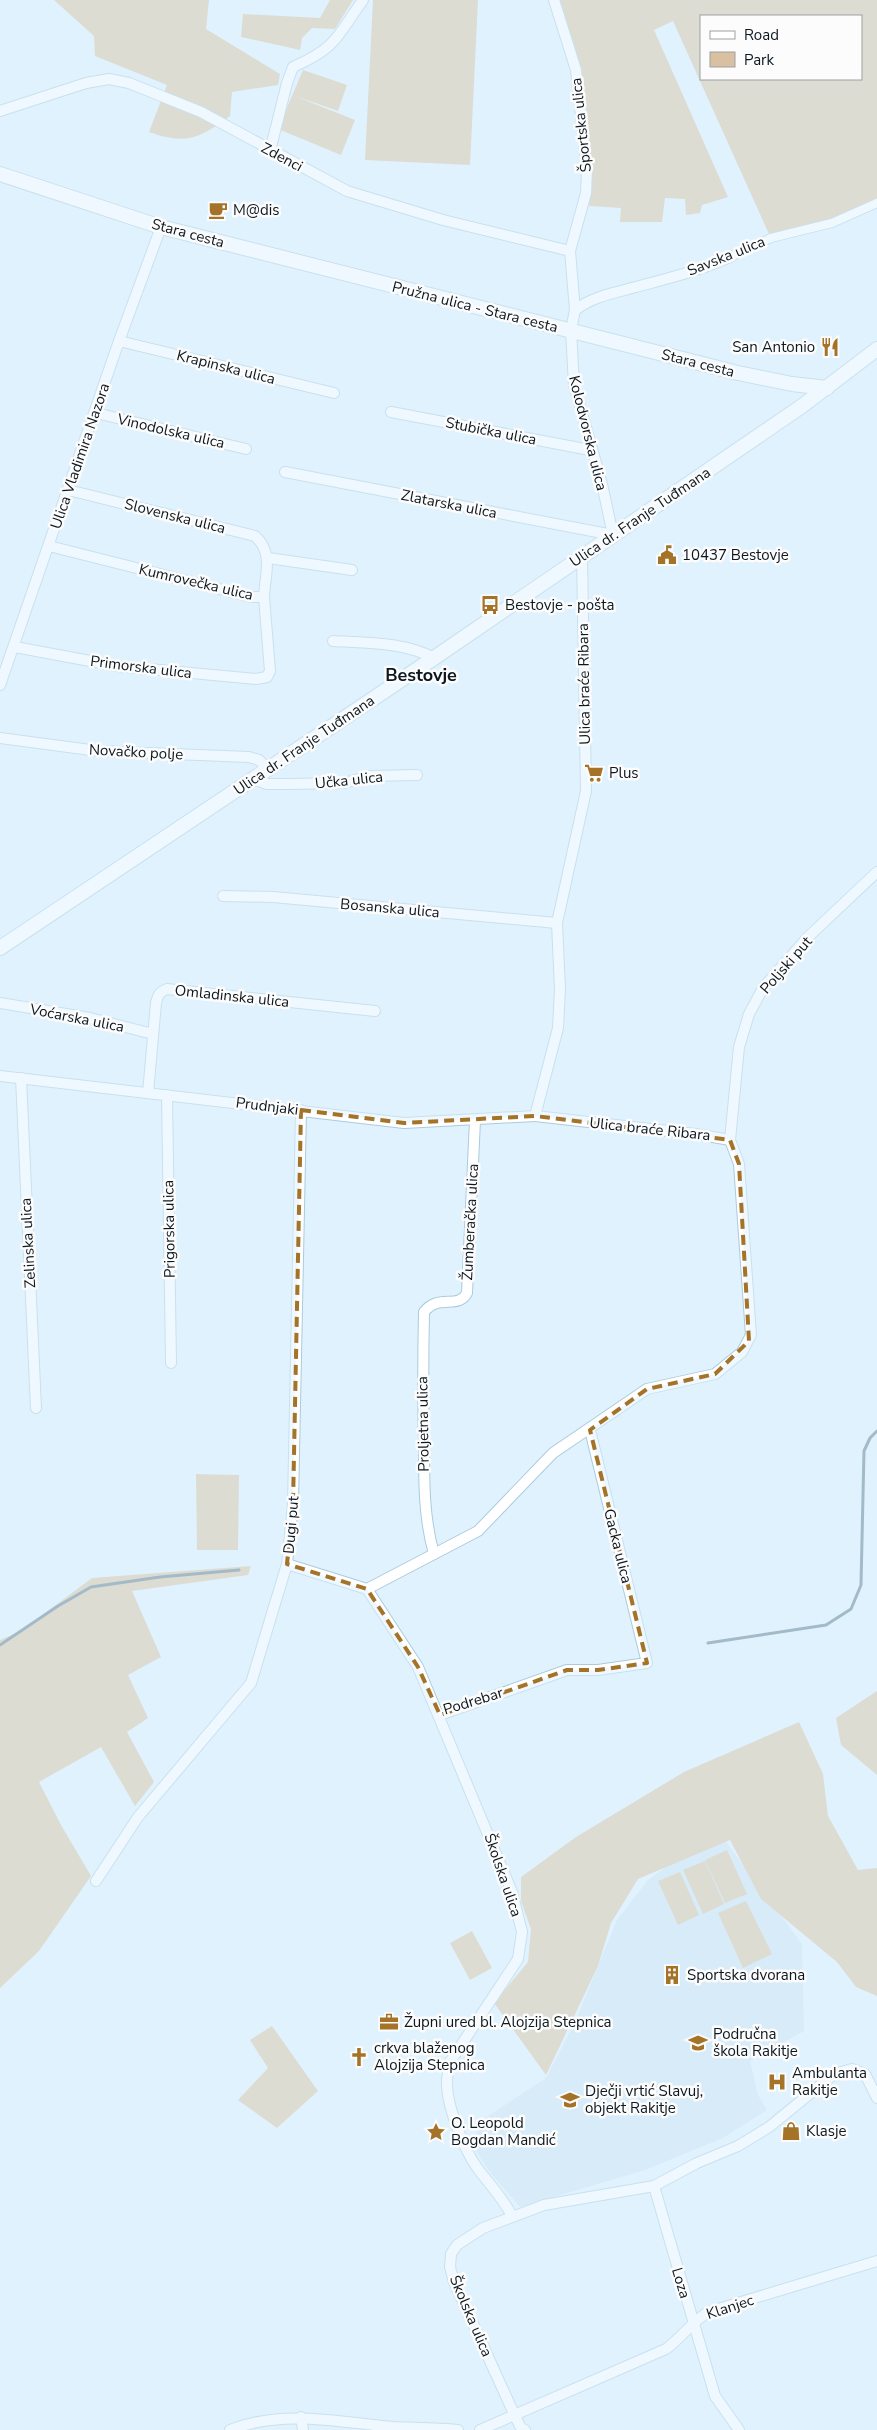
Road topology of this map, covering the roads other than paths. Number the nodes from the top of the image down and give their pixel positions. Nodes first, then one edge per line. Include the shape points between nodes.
1 (363, 0) edge
2 (554, 0) edge
3 (0, 110) edge
4 (270, 151) junction
5 (0, 174) edge
6 (877, 203) edge
7 (162, 227) junction
8 (570, 251) junction
9 (732, 256) joint
10 (378, 283) joint
11 (575, 310) junction
12 (571, 330) junction
13 (119, 341) junction
14 (877, 349) edge
15 (827, 388) junction
16 (334, 393) dead end
17 (392, 412) dead end
18 (96, 413) junction
19 (246, 449) dead end
20 (590, 450) junction
21 (285, 472) dead end
22 (68, 490) junction
23 (613, 536) junction
24 (49, 546) junction
25 (582, 556) junction
26 (268, 558) junction
27 (352, 570) dead end
28 (264, 597) junction
29 (333, 641) dead end
30 (15, 647) junction
31 (434, 658) junction
32 (267, 677) joint
33 (0, 686) edge
34 (0, 738) edge
35 (268, 769) junction
36 (416, 775) dead end
37 (253, 779) junction
38 (877, 872) edge
39 (223, 896) dead end
40 (557, 923) junction
41 (0, 948) edge
42 (0, 1003) edge
43 (375, 1011) dead end
44 (154, 1034) junction
45 (0, 1076) edge
46 (20, 1078) junction
47 (148, 1093) junction
48 (168, 1094) junction
49 (301, 1110) junction
50 (535, 1116) junction
51 (475, 1120) junction
52 (730, 1140) junction
53 (439, 1301) joint
54 (171, 1363) dead end
55 (36, 1408) dead end
56 (590, 1430) junction
57 (434, 1554) junction
58 (287, 1564) junction
59 (367, 1589) junction
60 (647, 1663) joint
61 (440, 1715) junction
62 (96, 1881) dead end
63 (877, 2098) edge
64 (654, 2186) junction
65 (512, 2216) junction
66 (877, 2261) edge
67 (693, 2324) junction
68 (515, 2416) junction
69 (300, 2417) junction
70 (441, 2429) edge
71 (230, 2430) edge
72 (303, 2430) edge
73 (458, 2430) edge
74 (480, 2430) edge
75 (525, 2430) edge
76 (739, 2430) edge

1 - 4 street via 336,41 324,53 294,67
2 - 8 street, Športska ulica via 576,70 587,169 586,192
3 - 4 street, Zdenci via 109,79 129,83 201,112
4 - 8 street, Zdenci via 347,191 370,199
5 - 7 main road, Stara cesta
6 - 9 street, Savska ulica via 832,223 771,238
7 - 10 main road, Stara cesta
7 - 13 street, Ulica Vladimira Nazora
8 - 11 street, Kolodvorska ulica
9 - 11 street, Savska ulica via 698,270 604,295
10 - 12 main road, Pružna ulica - Stara cesta
11 - 12 street, Kolodvorska ulica
12 - 15 main road, Stara cesta via 738,373
12 - 20 street, Kolodvorska ulica via 574,385
13 - 16 street, Krapinska ulica
13 - 18 street, Ulica Vladimira Nazora
14 - 15 main road, Ulica dr. Franje Tuđmana
15 - 23 main road, Ulica dr. Franje Tuđmana
17 - 20 street, Stubička ulica
18 - 19 street, Vinodolska ulica
18 - 22 street, Ulica Vladimira Nazora
20 - 23 street, Kolodvorska ulica via 602,484
21 - 23 street, Zlatarska ulica
22 - 24 street, Ulica Vladimira Nazora
22 - 26 street, Slovenska ulica via 255,536
23 - 25 main road, Ulica dr. Franje Tuđmana
24 - 28 street, Kumrovečka ulica via 251,597
24 - 30 street, Ulica Vladimira Nazora
25 - 31 main road, Ulica dr. Franje Tuđmana
25 - 40 street, Ulica braće Ribara via 586,792
26 - 27 street
26 - 28 street
28 - 32 street, Kumrovečka ulica via 270,671
29 - 31 street via 396,646 418,650
30 - 32 street, Primorska ulica via 117,666
30 - 33 street, Ulica Vladimira Nazora
31 - 35 main road, Ulica dr. Franje Tuđmana
34 - 35 street, Novačko polje via 98,751 249,757
35 - 37 main road, Ulica dr. Franje Tuđmana
36 - 37 street, Učka ulica via 370,776 344,783 267,784
37 - 41 main road, Ulica dr. Franje Tuđmana
38 - 52 street, Poljski put via 807,938 763,988 749,1014 739,1047
39 - 40 street, Bosanska ulica via 273,897
40 - 50 street, Ulica braće Ribara via 558,1028
42 - 44 street, Voćarska ulica via 90,1018
43 - 44 street, Omladinska ulica via 167,989 158,995
44 - 47 street, Omladinska ulica
45 - 46 street, Prudnjaki
46 - 47 street, Prudnjaki
46 - 55 street, Zelinska ulica
47 - 48 street, Prudnjaki
48 - 49 street, Prudnjaki
48 - 54 street, Prigorska ulica
49 - 51 street, Prudnjaki via 404,1123
49 - 58 street, Dugi put via 293,1504
50 - 51 street, Prudnjaki
50 - 52 street, Ulica braće Ribara
51 - 53 street, Žumberačka ulica via 467,1293 458,1301
52 - 56 street, Ulica braće Ribara via 739,1164 749,1342 742,1352 714,1374 647,1390
53 - 57 street, Proljetna ulica via 424,1312 422,1375 424,1500
56 - 57 street, Ulica braće Ribara via 553,1453 478,1531
56 - 60 street, Gacka ulica
57 - 59 street, Ulica braće Ribara
58 - 59 street
58 - 62 street, Dugi put via 251,1683 138,1817
59 - 61 street, Podrebar via 418,1668
60 - 61 street, Podrebar via 598,1670 567,1670
61 - 65 street, Školska ulica via 512,1892 522,1932 518,1959 450,2062 447,2082 449,2101 476,2167 503,2197
63 - 64 street, Školska ulica via 864,2074 852,2069 834,2074 769,2127 738,2146
64 - 65 street, Školska ulica via 544,2205
64 - 67 street, Loza
65 - 68 street, Školska ulica via 483,2228 457,2245 451,2254 450,2267
66 - 67 street, Klanjec via 708,2312
67 - 68 street, Klanjec via 666,2348
67 - 76 street, Loza via 715,2396
68 - 74 street, Klanjec
68 - 75 street, Školska ulica
69 - 70 street
69 - 71 street via 244,2424
69 - 72 street
70 - 73 street

